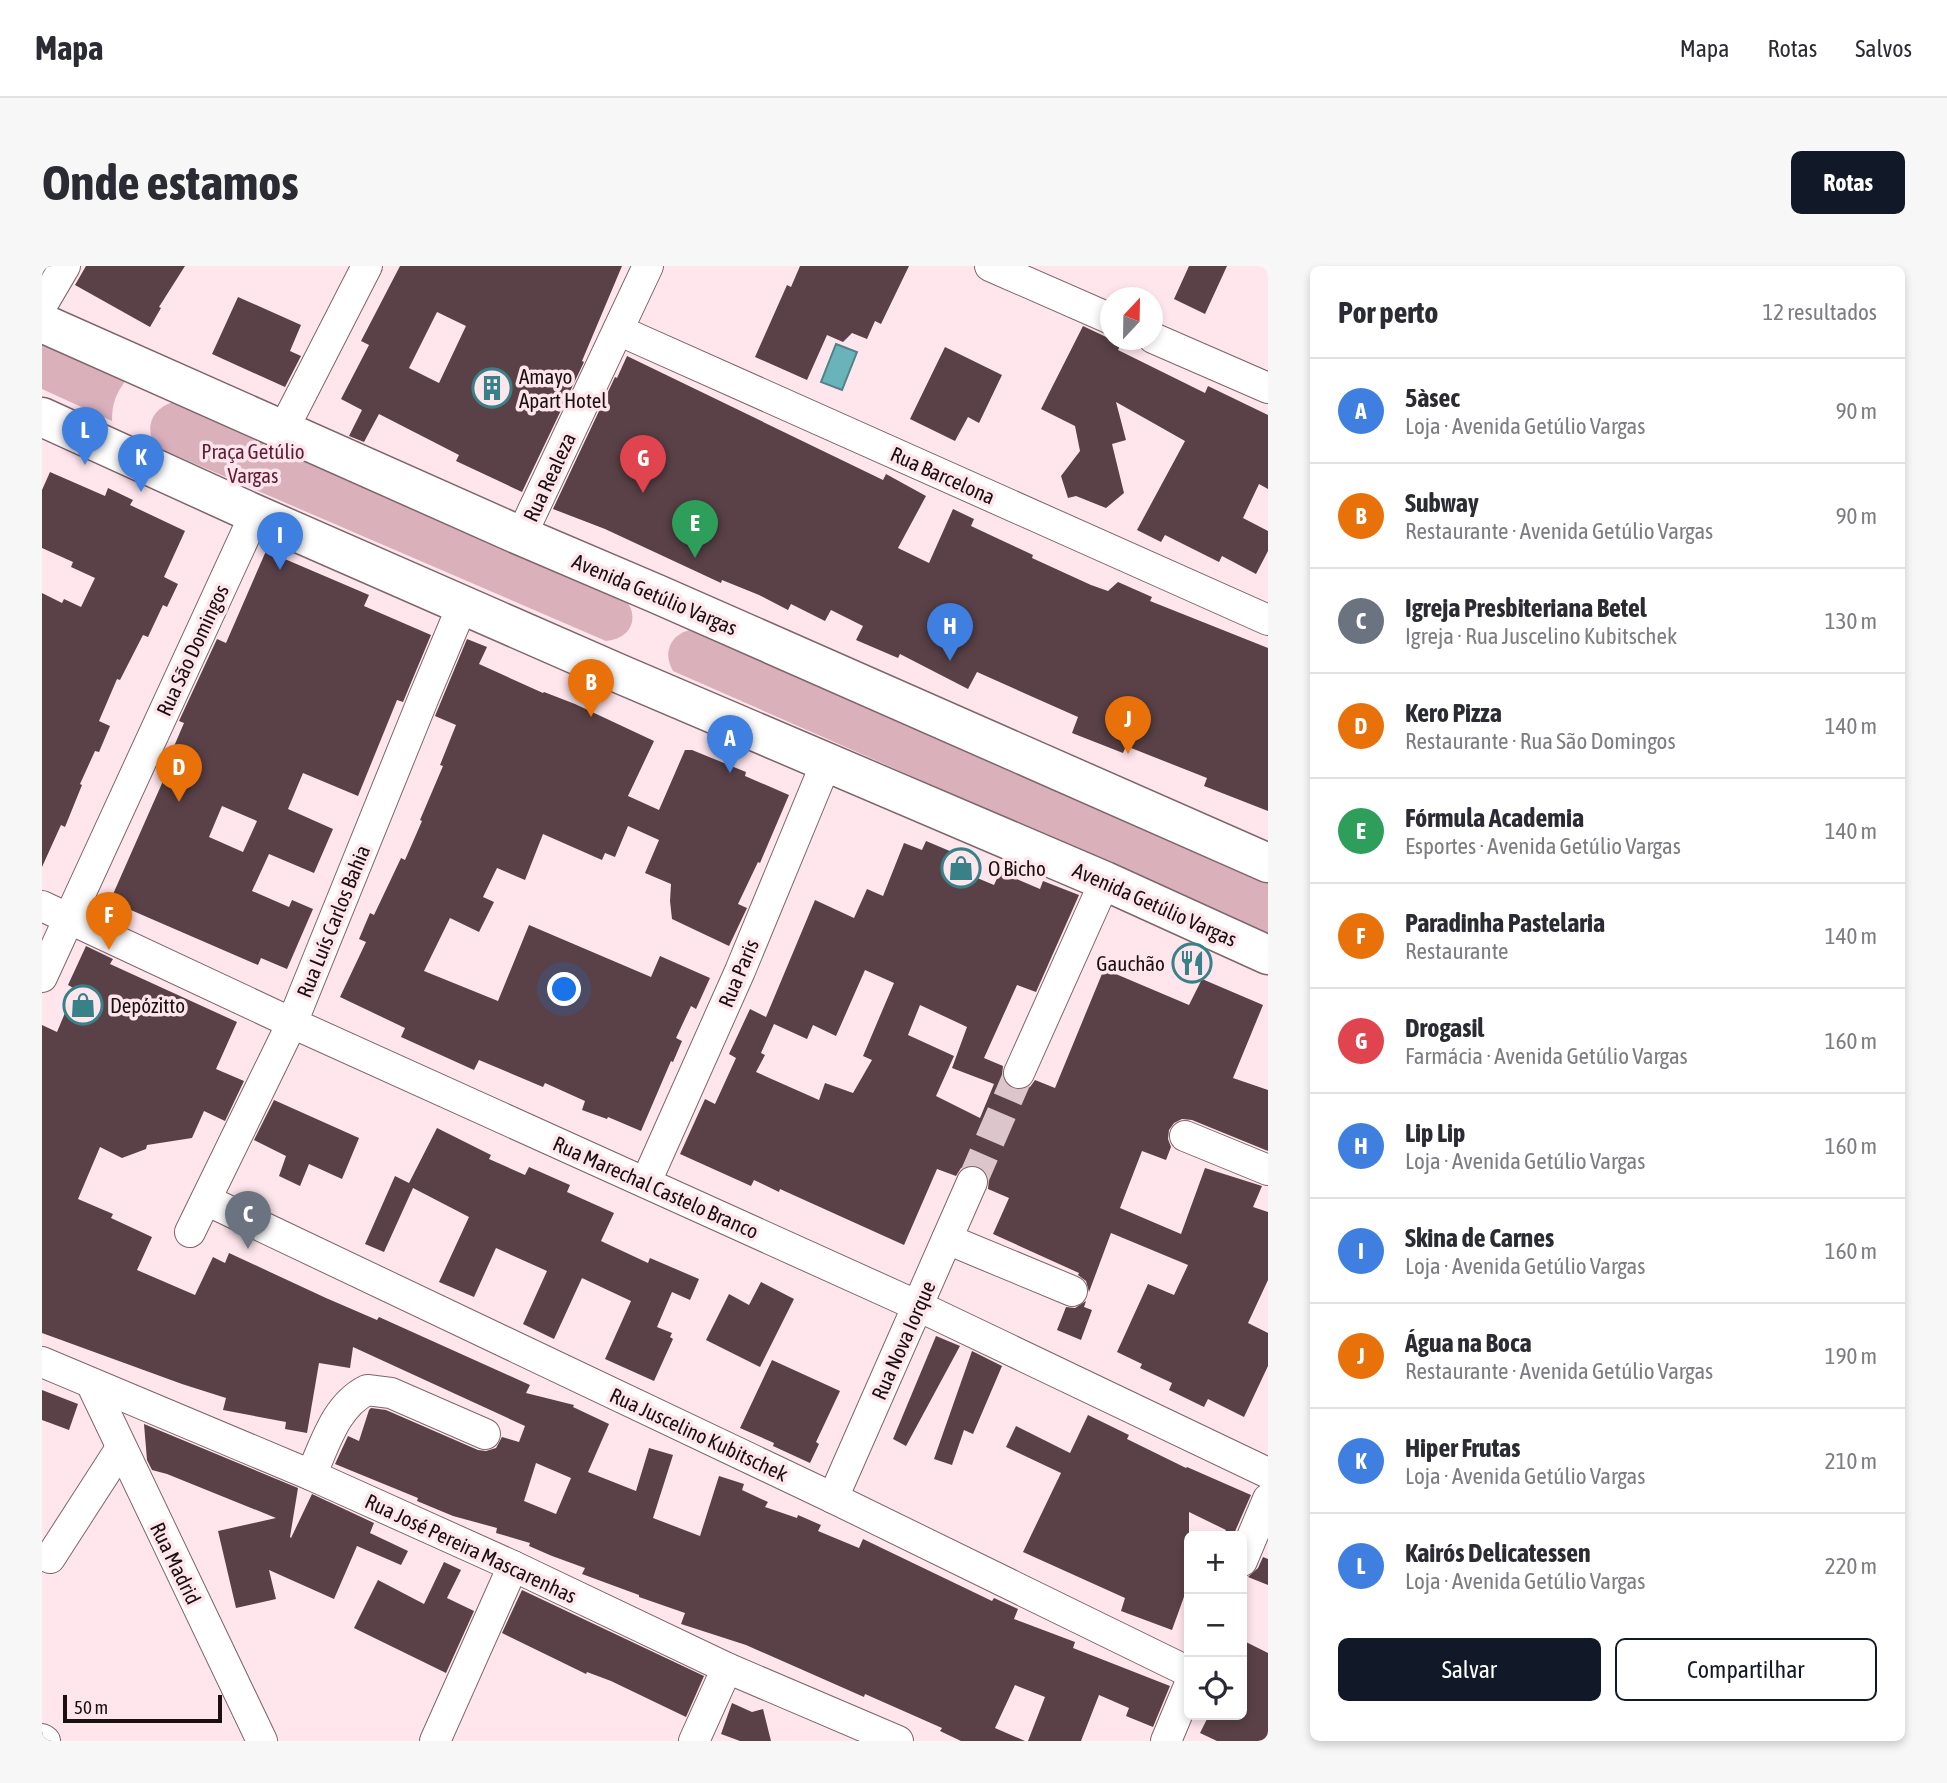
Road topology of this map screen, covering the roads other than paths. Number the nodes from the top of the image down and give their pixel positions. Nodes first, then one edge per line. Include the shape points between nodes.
1 (65, 266) edge
2 (367, 266) edge
3 (648, 266) edge
4 (990, 266) edge
5 (42, 305) edge
6 (1100, 314) edge
7 (42, 323) edge
8 (618, 330) junction
9 (1163, 342) edge
10 (1268, 388) edge
11 (42, 417) edge
12 (282, 430) junction
13 (255, 514) junction
14 (521, 536) junction
15 (463, 604) junction
16 (1268, 620) edge
17 (826, 763) junction
18 (1268, 863) edge
19 (1105, 881) junction
20 (55, 912) edge
21 (1268, 955) edge
22 (42, 977) edge
23 (292, 1023) junction
24 (1018, 1073) tunnel mouth
25 (1185, 1136) dead end
26 (1268, 1170) edge
27 (646, 1182) junction
28 (972, 1182) tunnel mouth
29 (206, 1200) junction
30 (190, 1232) dead end
31 (947, 1239) junction
32 (1072, 1292) dead end
33 (918, 1306) junction
34 (42, 1362) edge
35 (92, 1385) junction
36 (485, 1434) dead end
37 (121, 1448) junction
38 (1268, 1474) edge
39 (311, 1475) junction
40 (833, 1498) junction
41 (1268, 1499) edge
42 (1247, 1549) edge
43 (50, 1558) dead end
44 (513, 1566) junction
45 (727, 1668) junction
46 (1184, 1670) edge
47 (1184, 1698) edge
48 (262, 1741) edge
49 (435, 1741) edge
50 (694, 1741) edge
51 (898, 1741) edge
52 (1166, 1741) edge

1 - 5 street
2 - 12 street
3 - 8 street, Rua Realeza
4 - 6 street
7 - 12 main road, Avenida Getúlio Vargas
8 - 14 street, Rua Realeza
8 - 16 street, Rua Barcelona
9 - 10 street
11 - 13 main road, Avenida Getúlio Vargas
12 - 14 main road, Avenida Getúlio Vargas
13 - 15 main road, Avenida Getúlio Vargas
13 - 20 street, Rua São Domingos
14 - 18 main road, Avenida Getúlio Vargas
15 - 17 main road, Avenida Getúlio Vargas
15 - 23 street, Rua Luís Carlos Bahia
17 - 19 main road, Avenida Getúlio Vargas
17 - 27 street, Rua Paris
19 - 21 main road, Avenida Getúlio Vargas
19 - 24 street
20 - 22 street, Rua São Domingos
20 - 23 street, Rua Marechal Castelo Branco
23 - 27 street, Rua Marechal Castelo Branco
23 - 29 street, Rua Luís Carlos Bahia
25 - 26 street
27 - 33 street, Rua Marechal Castelo Branco
28 - 31 street, Rua Nova Iorque
29 - 30 street, Rua Luís Carlos Bahia
29 - 40 street, Rua Juscelino Kubitschek
31 - 32 street
31 - 33 street, Rua Nova Iorque
33 - 38 street, Rua Marechal Castelo Branco
33 - 40 street, Rua Nova Iorque
34 - 35 street, Rua José Pereira Mascarenhas
35 - 37 street, Rua Madrid
35 - 39 street, Rua José Pereira Mascarenhas
36 - 39 street via 391,1392 367,1390 339,1415
37 - 43 street
37 - 48 street, Rua Madrid
39 - 44 street, Rua José Pereira Mascarenhas
40 - 46 street, Rua Juscelino Kubitschek
41 - 42 street
44 - 45 street, Rua José Pereira Mascarenhas
44 - 49 street
45 - 50 street
45 - 51 street, Rua José Pereira Mascarenhas
47 - 52 street

